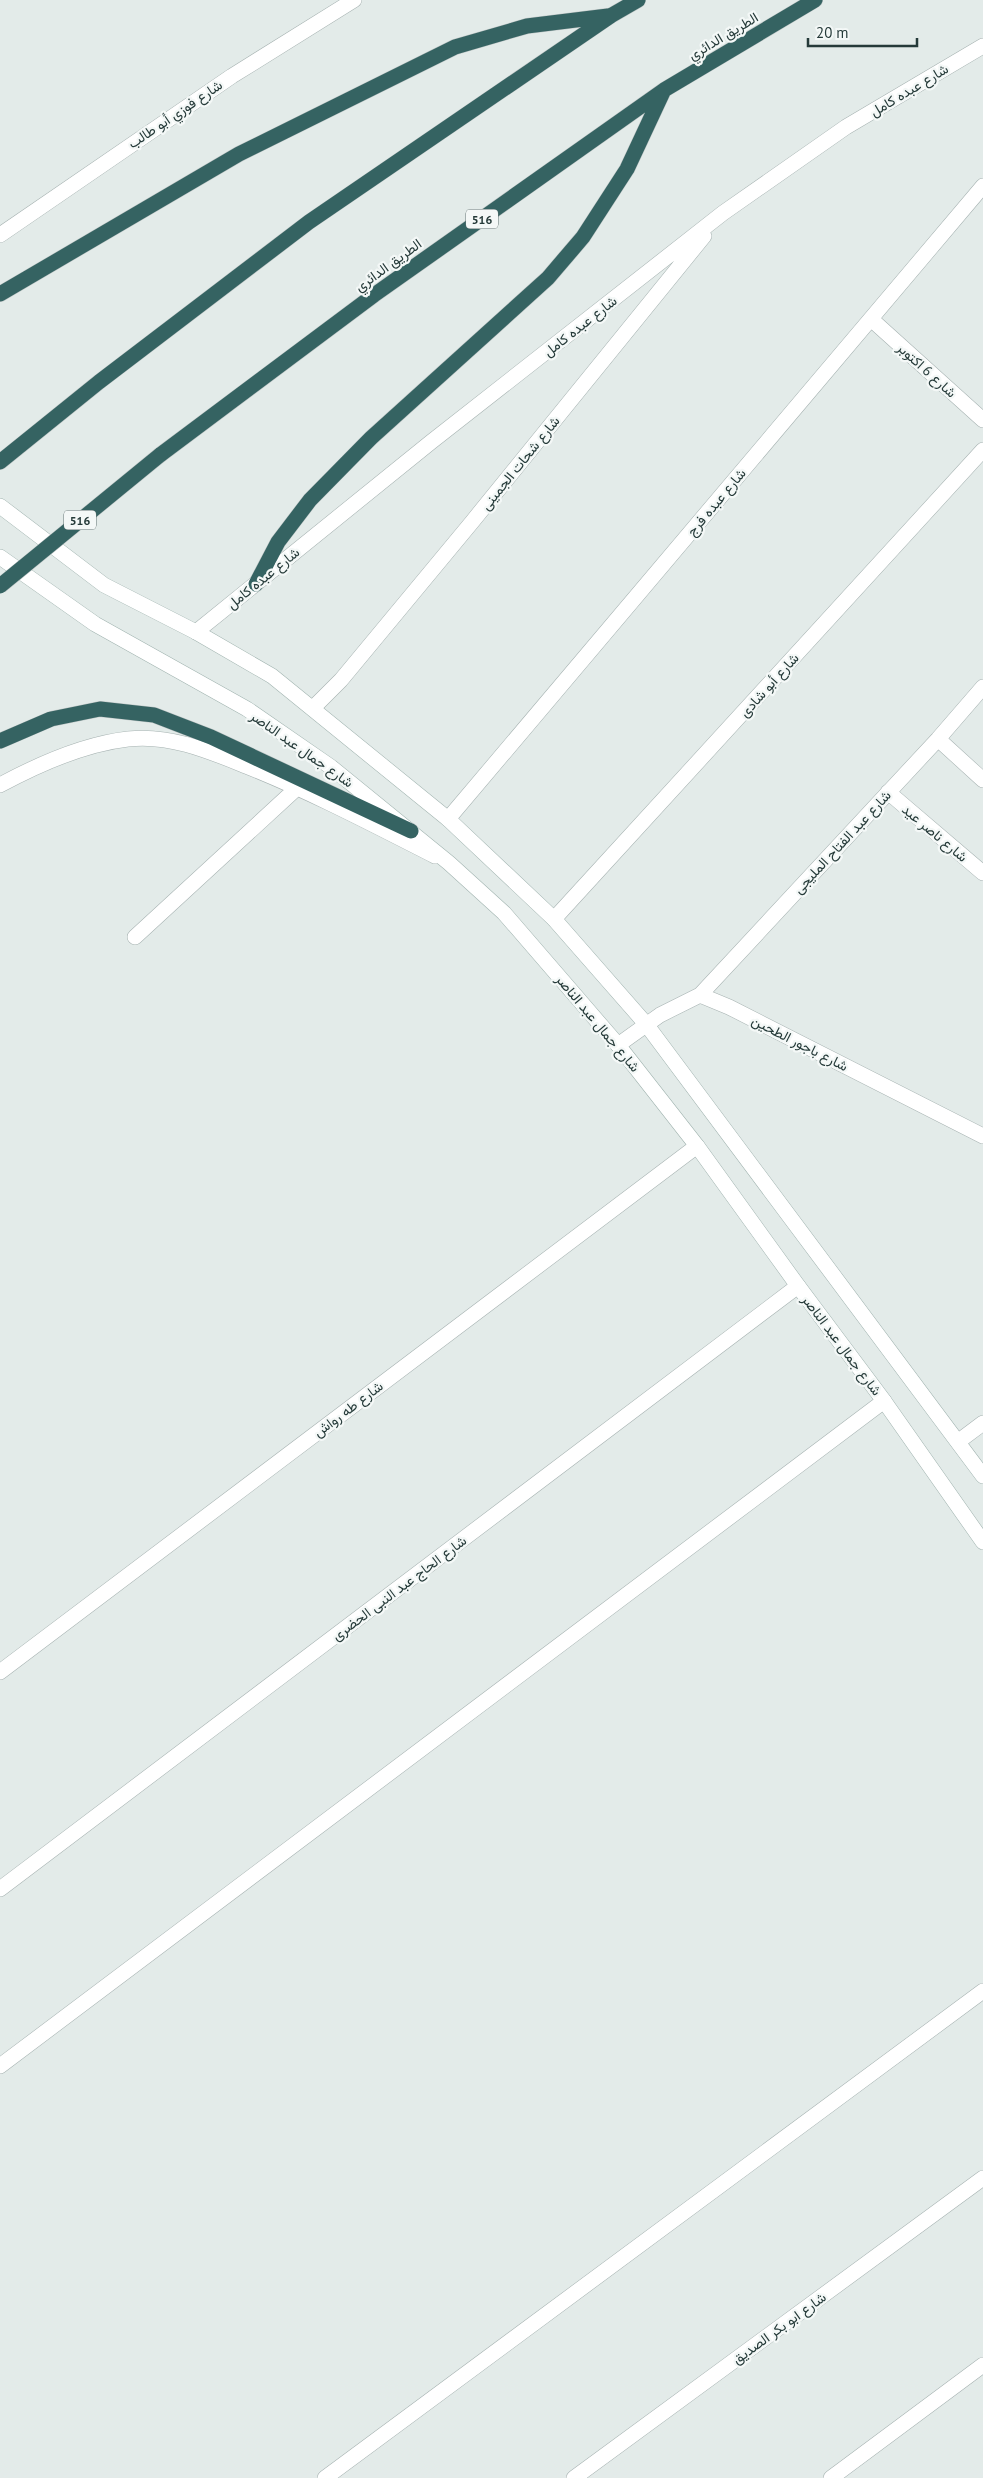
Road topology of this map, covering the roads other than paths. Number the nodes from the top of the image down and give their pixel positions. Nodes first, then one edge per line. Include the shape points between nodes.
1 (354, 0) edge
2 (638, 0) edge
3 (815, 0) edge
4 (612, 16) junction
5 (983, 46) edge
6 (664, 90) junction
7 (983, 186) edge
8 (722, 213) junction
9 (0, 235) edge
10 (0, 294) edge
11 (871, 319) junction
12 (983, 420) edge
13 (983, 450) edge
14 (0, 462) edge
15 (0, 506) edge
16 (0, 557) edge
17 (256, 584) junction
18 (0, 586) edge
19 (196, 632) junction
20 (983, 687) edge
21 (313, 708) junction
22 (938, 739) junction
23 (0, 741) edge
24 (983, 780) edge
25 (0, 785) edge
26 (298, 787) junction
27 (888, 792) junction
28 (448, 819) junction
29 (411, 831) junction
30 (449, 863) junction
31 (983, 873) edge
32 (554, 920) junction
33 (135, 936) dead end
34 (700, 995) junction
35 (646, 1024) junction
36 (618, 1044) junction
37 (981, 1131) edge
38 (697, 1146) junction
39 (798, 1286) junction
40 (884, 1401) junction
41 (983, 1423) edge
42 (958, 1441) junction
43 (983, 1476) edge
44 (983, 1542) edge
45 (0, 1672) edge
46 (0, 1890) edge
47 (983, 1991) edge
48 (0, 2066) edge
49 (983, 2178) edge
50 (983, 2365) edge
51 (326, 2478) edge
52 (574, 2478) edge
53 (831, 2478) edge

1 - 9 street, شارع فوزي أبو طالب via 232,76
2 - 4 highway
3 - 6 highway, الطريق الدائري / 516
4 - 10 highway via 527,26 455,47 239,154
4 - 14 highway via 309,222
5 - 8 street, شارع عبده كامل via 846,127
6 - 17 highway via 627,168 583,237 548,278 371,438 310,500 278,542
6 - 18 highway, الطريق الدائري / 516, bridge via 374,295 160,455
7 - 11 street, شارع عبده فرج
8 - 17 street, شارع عبده كامل
8 - 21 street, شارع شحات الجمينى via 472,522 341,680
11 - 12 street, شارع 6 اكتوبر
11 - 28 street, شارع عبده فرج
13 - 32 street, شارع أبو شادى
15 - 19 street via 104,585
16 - 29 street, شارع جمال عبد الناصر via 96,624 247,709 331,767
17 - 19 street, شارع عبده كامل
19 - 21 street via 272,676
20 - 22 street, شارع عبد الفتاح المليجى
21 - 28 street
22 - 24 street
22 - 27 street, شارع عبد الفتاح المليجى
23 - 29 highway via 51,719 100,709 154,715 211,737
25 - 26 street via 32,767 129,739 169,740 201,749
26 - 30 street
26 - 33 street
27 - 31 street, شارع ناصر عيد
27 - 34 street, شارع عبد الفتاح المليجى
28 - 32 street
29 - 30 street, شارع جمال عبد الناصر
30 - 36 street, شارع جمال عبد الناصر via 504,913
32 - 35 street
34 - 35 street
34 - 37 street, شارع باجور الطحين
35 - 36 street
35 - 42 street
36 - 38 street, شارع جمال عبد الناصر
38 - 39 street, شارع جمال عبد الناصر
38 - 45 street, شارع طه رواش
39 - 40 street, شارع جمال عبد الناصر
39 - 46 street, شارع الحاج عبد النبى الحضرى
40 - 44 street, شارع جمال عبد الناصر
40 - 48 street
41 - 42 street
42 - 43 street
47 - 51 street
49 - 52 street, شارع ابو بكر الصديق
50 - 53 street

